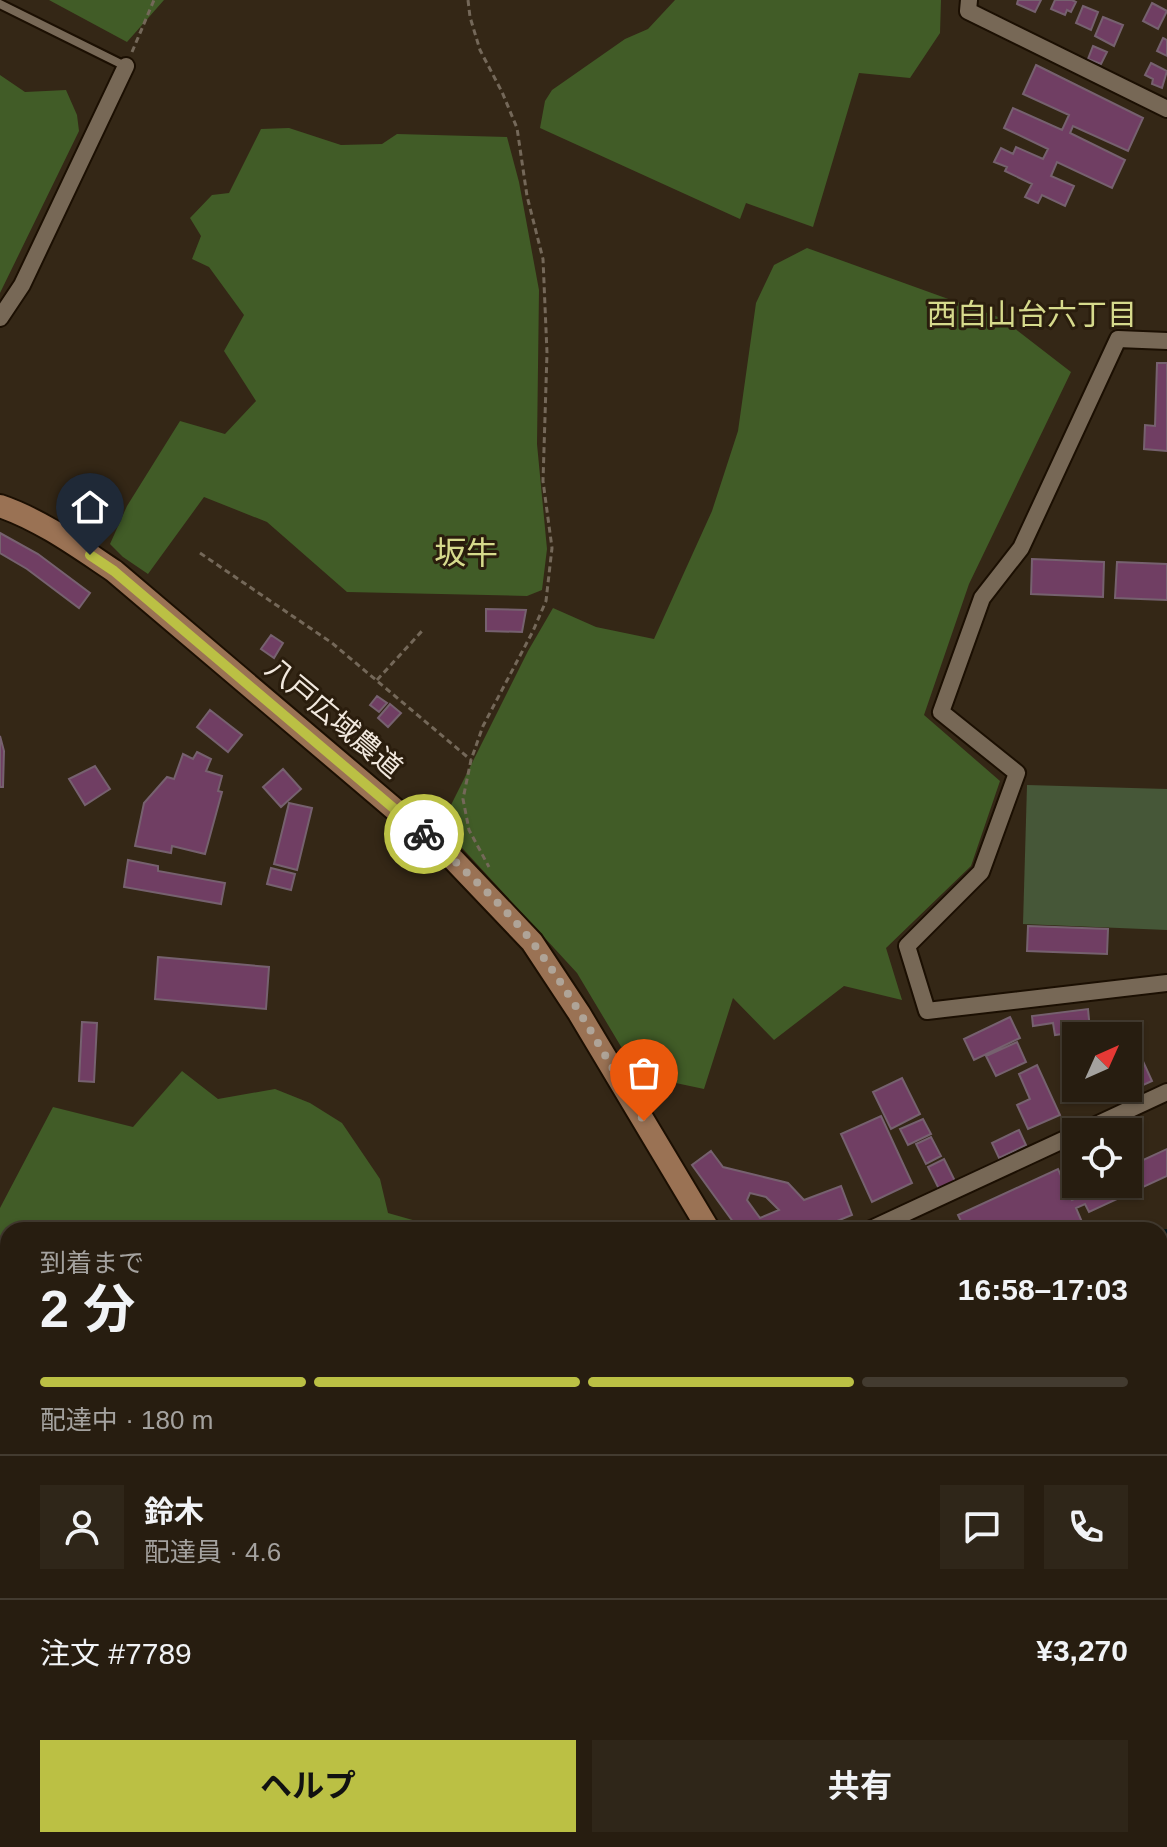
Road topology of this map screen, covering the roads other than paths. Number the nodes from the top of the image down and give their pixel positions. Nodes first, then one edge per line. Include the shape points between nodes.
1 (969, 0) edge
2 (0, 4) edge
3 (126, 66) joint
4 (1167, 109) edge
5 (0, 318) edge
6 (1167, 341) edge
7 (0, 506) edge
8 (1167, 983) edge
9 (1167, 1092) edge
10 (1111, 1118) edge
11 (1062, 1141) edge
12 (704, 1222) edge
13 (886, 1222) edge

1 - 4 street via 968,11
2 - 3 lane
3 - 5 street via 22,285
6 - 8 street via 1118,339 1021,548 982,598 941,712 1017,773 981,872 907,946 927,1011
7 - 12 street, 八戸広域農道 via 17,511 114,571 451,857 532,942
9 - 10 street
11 - 13 street

